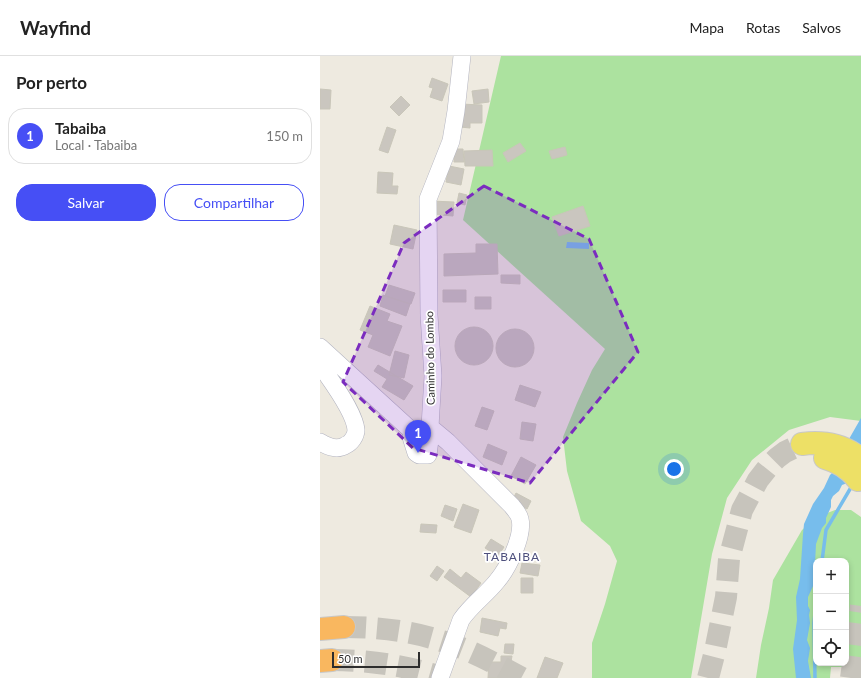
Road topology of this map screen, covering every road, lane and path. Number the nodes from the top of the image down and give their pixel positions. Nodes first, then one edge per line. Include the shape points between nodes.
1 (462, 56) edge
2 (320, 347) edge
3 (322, 369) edge
4 (430, 434) junction
5 (320, 442) edge
6 (804, 452) tunnel mouth
7 (860, 470) edge
8 (440, 678) edge

1 - 4 street, Caminho do Lombo via 451,140 428,199 429,315 433,376
2 - 4 street via 413,432
3 - 5 street via 354,420 356,432 347,445 338,448 328,447
4 - 8 street via 448,442 512,506 520,518 518,541 513,554 497,581 461,620
6 - 7 main road

